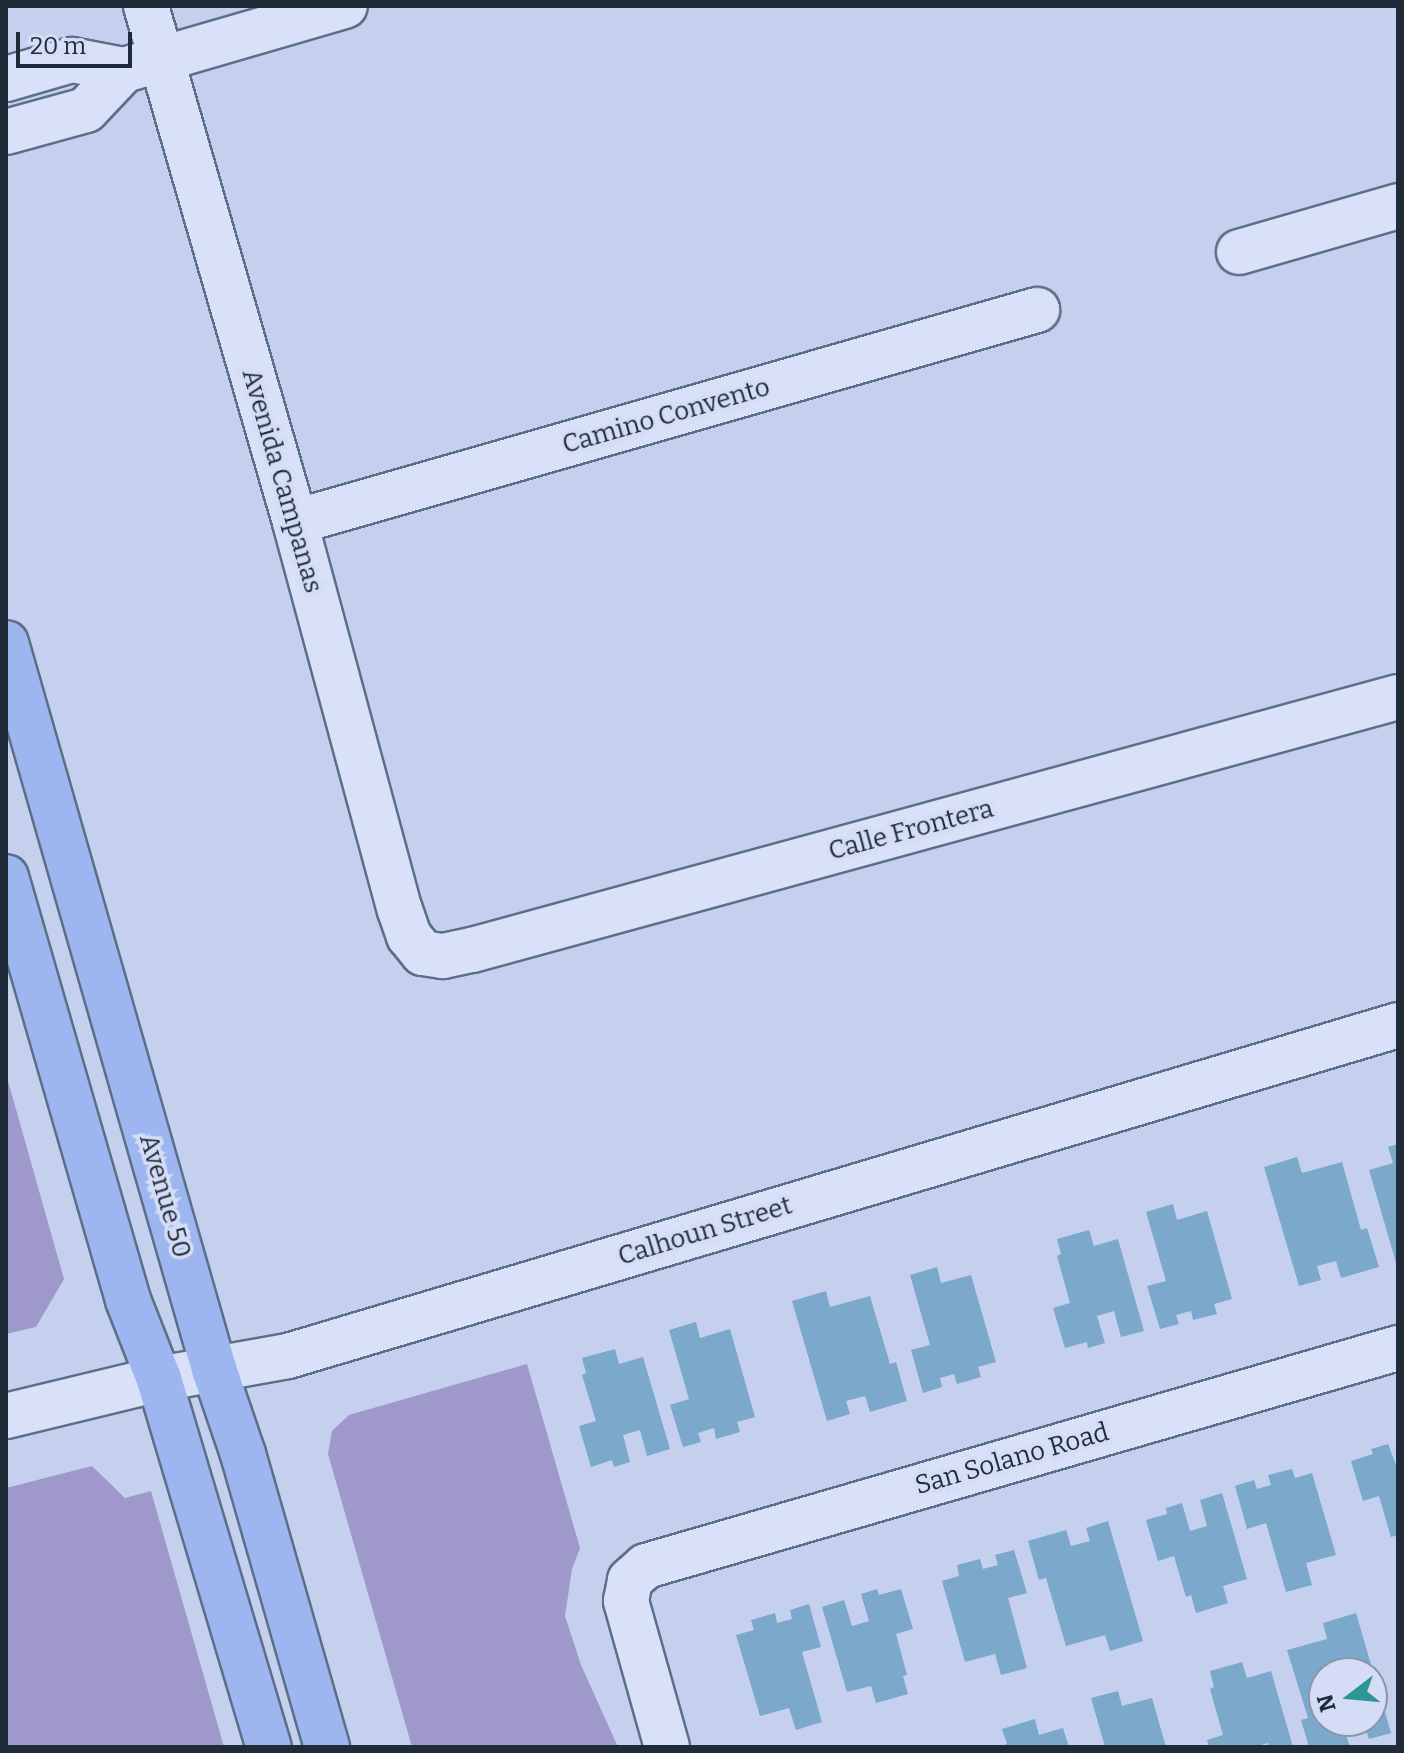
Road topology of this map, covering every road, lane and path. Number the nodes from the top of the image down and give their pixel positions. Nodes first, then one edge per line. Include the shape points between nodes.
1 (146, 6) edge
2 (345, 6) edge
3 (143, 64) junction
4 (6, 79) edge
5 (6, 132) edge
6 (1398, 206) edge
7 (1239, 252) dead end
8 (1037, 310) dead end
9 (295, 522) junction
10 (6, 643) edge
11 (1398, 697) edge
12 (6, 877) edge
13 (423, 953) joint
14 (1398, 1025) edge
15 (1398, 1348) edge
16 (214, 1369) junction
17 (159, 1379) junction
18 (6, 1416) edge
19 (269, 1747) edge
20 (327, 1747) edge
21 (667, 1747) edge

1 - 3 street, Avenida Campanas
2 - 3 street
3 - 4 street via 72,60
3 - 5 street via 86,110
3 - 9 street, Avenida Campanas
6 - 7 street
8 - 9 street, Camino Convento
9 - 13 street, Avenida Campanas via 400,910 409,936
10 - 16 main road, Avenue 50
11 - 13 street, Calle Frontera via 472,950 443,956
12 - 17 main road via 128,1300
14 - 16 street, Calhoun Street via 288,1356
15 - 21 street, San Solano Road via 646,1566 630,1580 626,1601
16 - 17 street, Calhoun Street
16 - 20 main road, Avenue 50
17 - 18 street, Calhoun Street
17 - 19 main road

